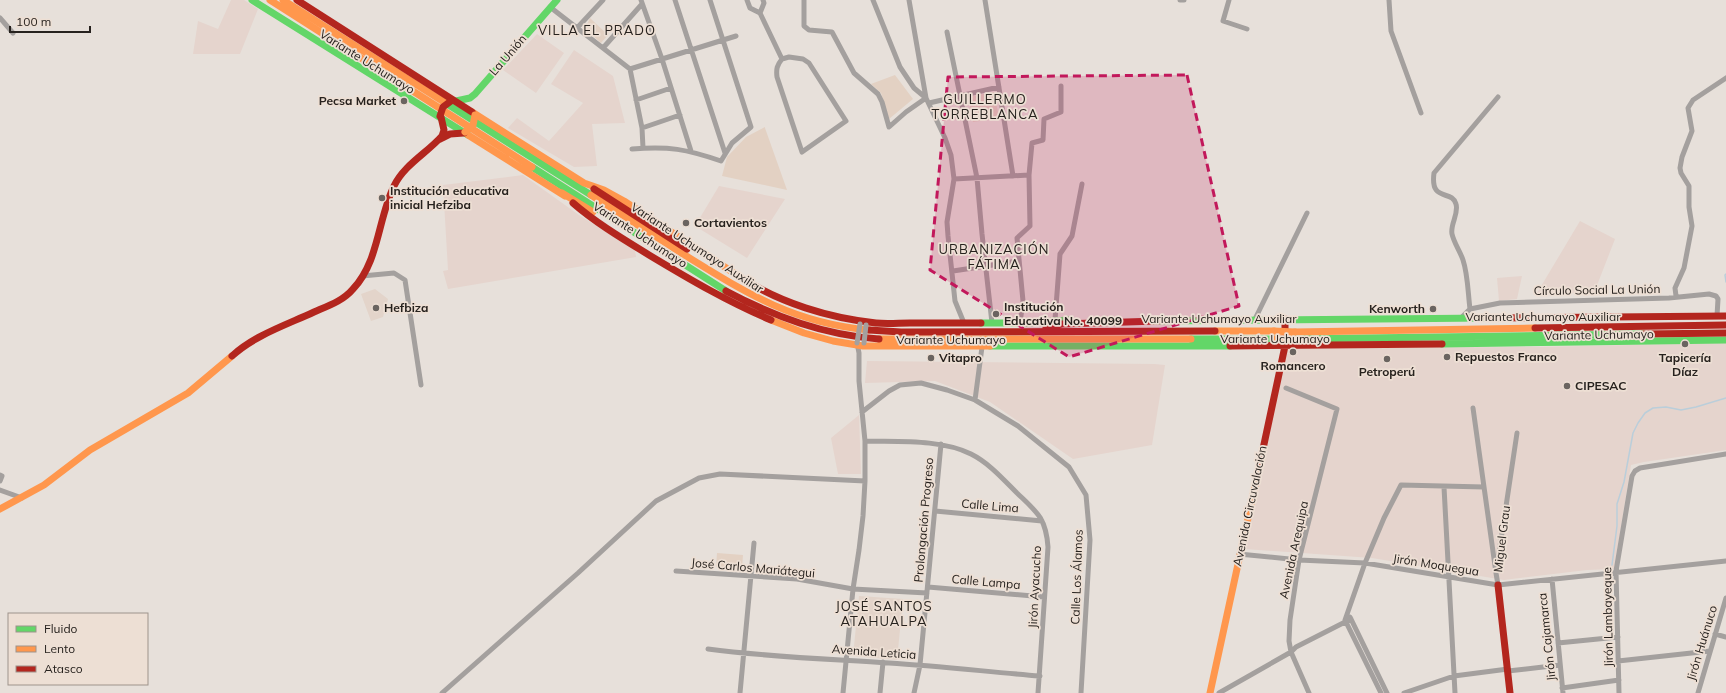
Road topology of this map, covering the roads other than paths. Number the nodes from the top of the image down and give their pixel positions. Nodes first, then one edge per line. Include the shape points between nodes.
1 (252, 0) edge
2 (270, 0) edge
3 (283, 0) edge
4 (297, 0) edge
5 (557, 0) edge
6 (603, 0) edge
7 (675, 0) edge
8 (710, 0) edge
9 (747, 0) edge
10 (763, 0) edge
11 (804, 0) edge
12 (873, 0) edge
13 (909, 0) edge
14 (985, 0) edge
15 (1180, 0) edge
16 (1184, 0) edge
17 (1229, 0) edge
18 (1389, 0) edge
19 (642, 2) edge
20 (550, 7) junction
21 (760, 13) junction
22 (0, 18) edge
23 (577, 28) junction
24 (1247, 29) dead end
25 (947, 32) dead end
26 (13, 33) dead end
27 (736, 36) dead end
28 (723, 40) junction
29 (602, 48) junction
30 (692, 50) junction
31 (662, 59) junction
32 (782, 59) junction
33 (630, 69) junction
34 (1726, 78) edge
35 (1061, 86) dead end
36 (999, 87) junction
37 (671, 88) junction
38 (475, 94) junction
39 (961, 96) junction
40 (1498, 97) dead end
41 (636, 100) junction
42 (927, 100) junction
43 (453, 101) junction
44 (1421, 113) dead end
45 (475, 114) junction
46 (680, 115) junction
47 (441, 117) junction
48 (642, 128) junction
49 (465, 132) junction
50 (438, 140) junction
51 (643, 148) junction
52 (632, 149) dead end
53 (691, 151) junction
54 (725, 153) junction
55 (1029, 175) junction
56 (1013, 176) junction
57 (977, 178) junction
58 (954, 179) junction
59 (584, 183) junction
60 (1082, 184) dead end
61 (562, 193) junction
62 (1307, 213) dead end
63 (681, 261) junction
64 (1019, 261) junction
65 (985, 266) junction
66 (705, 267) junction
67 (953, 271) junction
68 (362, 276) junction
69 (1676, 296) junction
70 (1470, 309) junction
71 (1717, 316) junction
72 (1726, 316) edge
73 (1462, 318) junction
74 (1255, 319) junction
75 (1285, 319) junction
76 (1055, 320) junction
77 (1158, 321) junction
78 (864, 323) junction
79 (964, 323) junction
80 (992, 323) junction
81 (1020, 323) junction
82 (1726, 325) edge
83 (1025, 331) junction
84 (1726, 333) edge
85 (1274, 335) junction
86 (1726, 340) edge
87 (860, 344) junction
88 (1285, 346) junction
89 (982, 347) junction
90 (421, 385) dead end
91 (1286, 388) dead end
92 (975, 400) junction
93 (1474, 408) dead end
94 (862, 412) junction
95 (1517, 433) dead end
96 (865, 441) junction
97 (941, 444) junction
98 (1726, 454) edge
99 (0, 475) edge
100 (865, 480) junction
101 (0, 481) edge
102 (1444, 487) junction
103 (1484, 487) junction
104 (0, 490) edge
105 (22, 498) junction
106 (0, 509) edge
107 (935, 511) junction
108 (1042, 520) junction
109 (754, 543) dead end
110 (1239, 554) junction
111 (1300, 560) junction
112 (1726, 561) edge
113 (1365, 563) junction
114 (676, 571) dead end
115 (1616, 571) junction
116 (1496, 573) junction
117 (751, 576) junction
118 (1449, 577) junction
119 (1552, 579) junction
120 (1498, 585) junction
121 (928, 587) junction
122 (852, 589) junction
123 (927, 593) junction
124 (1044, 597) junction
125 (1726, 598) edge
126 (1348, 620) junction
127 (1715, 634) junction
128 (1618, 637) junction
129 (1726, 637) edge
130 (1558, 643) junction
131 (708, 648) dead end
132 (1710, 651) junction
133 (1290, 652) junction
134 (743, 653) junction
135 (845, 661) junction
136 (1618, 661) junction
137 (883, 662) junction
138 (920, 665) junction
139 (1560, 665) junction
140 (1508, 670) junction
141 (1040, 676) junction
142 (1454, 676) junction
143 (1619, 680) junction
144 (1563, 690) edge
145 (442, 693) edge
146 (740, 693) edge
147 (843, 693) edge
148 (880, 693) edge
149 (914, 693) edge
150 (1038, 693) edge
151 (1080, 693) edge
152 (1210, 693) edge
153 (1219, 693) edge
154 (1309, 693) edge
155 (1381, 693) edge
156 (1387, 693) edge
157 (1404, 693) edge
158 (1455, 693) edge
159 (1510, 693) edge
160 (1619, 693) edge
161 (1698, 693) edge

1 - 47 main road, Variante Uchumayo Auxiliar via 333,53
2 - 63 main road, Variante Uchumayo
3 - 66 main road, Variante Uchumayo
4 - 43 main road, Variante Uchumayo Auxiliar
5 - 20 main road, La Unión
6 - 23 street
7 - 30 street
8 - 28 street
9 - 21 street via 750,8
10 - 21 street
11 - 42 street via 804,26 809,30 832,32 854,73 878,94 889,127 906,112
12 - 42 street via 900,67 914,88
13 - 42 street
14 - 36 street
15 - 16 street
17 - 24 street via 1224,21
18 - 44 street via 1391,31
19 - 29 street
19 - 31 street
20 - 23 street
20 - 38 main road, La Unión
21 - 32 street
22 - 26 street
23 - 29 street
25 - 39 street
27 - 28 street
28 - 30 street
28 - 54 street via 751,127 738,137
29 - 33 street
30 - 31 street
30 - 54 street
31 - 33 street
31 - 37 street
32 - 32 street via 776,70 777,77 802,152 846,121 809,63 797,57
33 - 41 street
34 - 69 street via 1693,100 1688,108 1692,131 1680,168 1689,186 1692,226 1684,268 1675,288
35 - 55 street via 1061,112 1044,119 1043,140 1032,143
36 - 39 street
36 - 56 street
37 - 41 street
37 - 46 street
38 - 43 main road via 463,100
38 - 45 main road
39 - 42 street
39 - 57 street
40 - 70 street via 1434,173 1432,184 1437,192 1454,199 1456,203 1452,234 1463,261
41 - 48 street
42 - 58 street via 951,155
43 - 45 main road, Variante Uchumayo Auxiliar
43 - 47 main road, bridge via 443,107
45 - 49 main road, bridge via 473,125
45 - 59 main road, Variante Uchumayo Auxiliar
46 - 48 street
46 - 53 street
47 - 49 main road, Variante Uchumayo Auxiliar
47 - 50 main road via 444,130
48 - 51 street
49 - 50 main road via 450,134
49 - 61 main road, Variante Uchumayo Auxiliar
50 - 68 main road via 395,184
51 - 52 street
51 - 53 street
53 - 54 street via 720,161
55 - 56 street
55 - 64 street via 1030,226 1017,238
56 - 57 street
57 - 58 street
57 - 65 street
58 - 67 street via 947,222
59 - 66 main road via 676,240 701,260
59 - 78 main road, Variante Uchumayo Auxiliar via 624,201 732,273 769,294 808,309
60 - 76 street via 1072,236 1060,254
61 - 63 main road via 657,252
61 - 87 main road, Variante Uchumayo Auxiliar via 591,218 655,258 749,311 800,332
62 - 74 street
63 - 85 main road, Variante Uchumayo via 725,290 772,314 792,323 846,336 886,340
64 - 65 street
64 - 81 street via 1023,301
65 - 67 street
65 - 80 street
66 - 83 main road, Variante Uchumayo via 767,304 832,325 901,332
67 - 79 street via 955,301
68 - 90 street via 394,273 405,280
68 - 105 main road via 349,295 244,345 188,393 90,450 44,485
69 - 70 street, Círculo Social La Unión via 1500,303
69 - 71 street, Círculo Social La Unión via 1716,296
70 - 73 street
71 - 72 main road, Variante Uchumayo Auxiliar
71 - 73 main road, Variante Uchumayo Auxiliar
73 - 75 main road, Variante Uchumayo Auxiliar
74 - 75 main road, Variante Uchumayo Auxiliar
74 - 77 main road, Variante Uchumayo Auxiliar
75 - 88 main road, Avenida Circuvalación
76 - 77 main road, Variante Uchumayo Auxiliar
76 - 81 main road, Variante Uchumayo Auxiliar
77 - 83 main road via 1062,324
78 - 79 main road, Variante Uchumayo Auxiliar
78 - 87 street, bridge
78 - 87 street, bridge
79 - 80 main road, Variante Uchumayo Auxiliar
80 - 81 main road, Variante Uchumayo Auxiliar
82 - 85 main road, Variante Uchumayo, bridge via 1295,332
83 - 85 main road, Variante Uchumayo
84 - 85 main road, Variante Uchumayo, bridge via 1294,339
86 - 88 main road, Variante Uchumayo
87 - 89 main road, Variante Uchumayo
87 - 94 street via 859,381
88 - 89 main road, Variante Uchumayo
88 - 110 main road, Avenida Circuvalación
89 - 92 street
91 - 111 street, Avenida Arequipa via 1337,409
92 - 94 street, Calle Los Álamos via 921,383 900,385 888,390
92 - 151 street, Calle Los Álamos via 1018,426 1070,467 1086,495 1090,540
93 - 103 street
94 - 96 street
95 - 116 street, Miguel Grau
96 - 97 street, Jirón Ayacucho
96 - 100 street
97 - 107 street, Prolongación Progreso
97 - 108 street, Jirón Ayacucho via 971,454 992,468
98 - 115 street, Jirón Lambayeque via 1640,468 1635,471 1632,476
99 - 101 street
100 - 122 street via 860,543
100 - 145 street via 720,474 699,478 656,501
102 - 103 street
102 - 113 street via 1401,484
102 - 118 street
103 - 116 street
104 - 105 street
105 - 106 main road
107 - 108 street, Calle Lima
107 - 121 street, Prolongación Progreso
108 - 124 street, Jirón Ayacucho via 1047,531 1048,547
109 - 117 street
110 - 111 street, Jirón Moquegua
110 - 152 main road, Avenida Circuvalación
111 - 113 street, Jirón Moquegua
111 - 133 street, Avenida Arequipa via 1290,620
112 - 115 street, Jirón Moquegua
113 - 118 street, Jirón Moquegua
113 - 126 street via 1347,611
114 - 117 street, José Carlos Mariátegui
115 - 119 street, Jirón Moquegua
115 - 128 street, Jirón Lambayeque
116 - 120 street, Miguel Grau
117 - 122 street, José Carlos Mariátegui
117 - 134 street
118 - 120 street, Jirón Moquegua
118 - 142 street
119 - 120 street, Jirón Moquegua
119 - 130 street, Jirón Cajamarca
120 - 140 main road, Miguel Grau
121 - 123 street, Prolongación Progreso
121 - 124 street, Calle Lampa
122 - 123 street
122 - 135 street
123 - 138 street, Prolongación Progreso
124 - 141 street, Jirón Ayacucho
125 - 127 street, Jirón Huánuco
126 - 133 street
126 - 155 street
126 - 156 street
127 - 129 street
127 - 132 street, Jirón Huánuco
128 - 130 street
128 - 136 street, Jirón Lambayeque
130 - 139 street, Jirón Cajamarca
131 - 134 street, Avenida Leticia
132 - 136 street
132 - 161 street, Jirón Huánuco
133 - 153 street
133 - 154 street, Avenida Arequipa
134 - 135 street, Avenida Leticia
134 - 146 street
135 - 137 street, Avenida Leticia
135 - 147 street
136 - 143 street, Jirón Lambayeque
137 - 138 street, Avenida Leticia
137 - 148 street
138 - 141 street, Avenida Leticia
138 - 149 street, Prolongación Progreso
139 - 140 street
139 - 144 street, Jirón Cajamarca
140 - 142 street
140 - 159 main road, Miguel Grau
141 - 150 street, Jirón Ayacucho
142 - 157 street
142 - 158 street
143 - 144 street
143 - 160 street, Jirón Lambayeque

